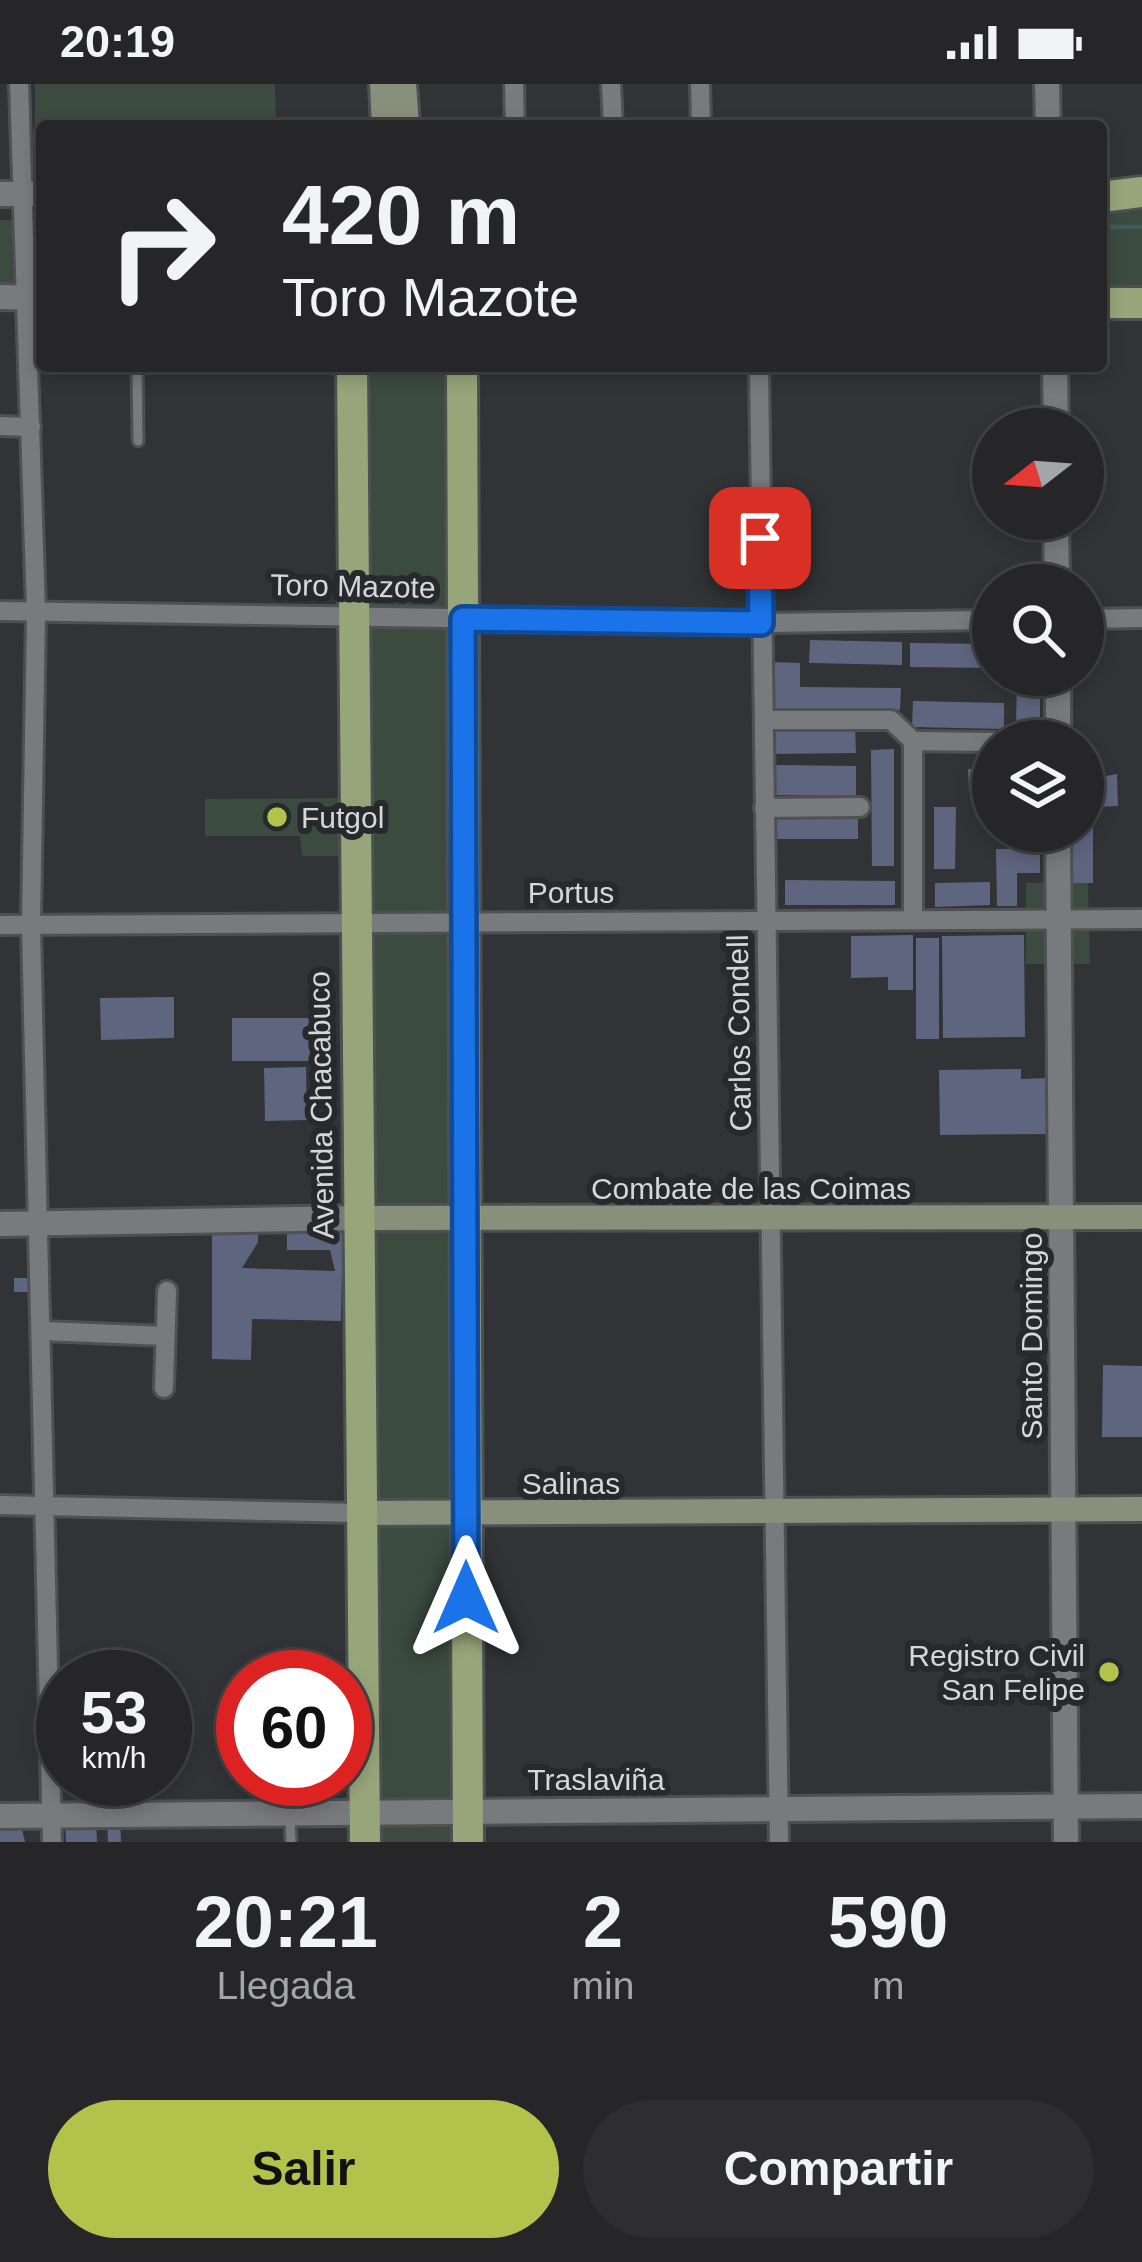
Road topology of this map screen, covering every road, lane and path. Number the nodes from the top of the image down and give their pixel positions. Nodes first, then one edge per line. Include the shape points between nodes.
1 (19, 84) edge
2 (382, 84) edge
3 (404, 84) edge
4 (514, 84) edge
5 (611, 84) edge
6 (700, 84) edge
7 (1047, 84) edge
8 (384, 120) edge
9 (407, 120) edge
10 (515, 120) edge
11 (614, 120) edge
12 (701, 120) edge
13 (1048, 120) edge
14 (1142, 192) edge
15 (22, 194) edge
16 (1107, 196) edge
17 (0, 297) edge
18 (35, 298) edge
19 (1107, 302) edge
20 (1142, 303) edge
21 (137, 372) edge
22 (352, 372) edge
23 (462, 372) edge
24 (759, 372) edge
25 (1055, 372) edge
26 (1056, 408) edge
27 (0, 426) edge
28 (31, 427) junction
29 (138, 441) dead end
30 (0, 611) edge
31 (36, 612) junction
32 (354, 616) junction
33 (1142, 618) edge
34 (463, 619) junction
35 (1104, 619) edge
36 (972, 620) edge
37 (761, 623) junction
38 (764, 720) junction
39 (914, 741) junction
40 (972, 742) edge
41 (860, 807) dead end
42 (764, 808) junction
43 (1058, 852) edge
44 (1142, 919) edge
45 (914, 920) junction
46 (1059, 920) junction
47 (767, 921) junction
48 (464, 922) junction
49 (354, 923) junction
50 (0, 925) edge
51 (32, 926) junction
52 (773, 1217) junction
53 (1061, 1217) junction
54 (1142, 1217) edge
55 (360, 1219) junction
56 (466, 1221) junction
57 (0, 1224) edge
58 (41, 1224) junction
59 (167, 1291) dead end
60 (43, 1331) junction
61 (165, 1336) junction
62 (164, 1388) dead end
63 (0, 1505) edge
64 (45, 1506) junction
65 (1060, 1509) junction
66 (1142, 1509) edge
67 (774, 1511) junction
68 (359, 1514) junction
69 (466, 1514) junction
70 (1142, 1806) edge
71 (779, 1807) junction
72 (1066, 1807) junction
73 (467, 1810) junction
74 (290, 1812) junction
75 (51, 1815) junction
76 (0, 1816) edge
77 (365, 1826) edge
78 (52, 1842) edge
79 (291, 1842) edge
80 (467, 1842) edge
81 (779, 1842) edge
82 (1066, 1842) edge

1 - 15 street
2 - 8 main road
3 - 9 main road
4 - 10 street
5 - 11 street
6 - 12 street
7 - 13 street
14 - 16 main road
15 - 18 street
17 - 18 street
18 - 28 street
19 - 20 main road
21 - 29 lane
22 - 32 main road, Avenida Chacabuco
23 - 34 main road
24 - 37 street, Carlos Condell
25 - 26 street
27 - 28 street
28 - 31 street
30 - 31 street, Toro Mazote
31 - 32 street, Toro Mazote
31 - 51 street
32 - 34 street, Toro Mazote
32 - 49 main road, Avenida Chacabuco
33 - 35 street
34 - 37 street, Toro Mazote
34 - 48 main road
36 - 37 street, Toro Mazote
37 - 38 street, Carlos Condell
38 - 39 street via 891,720
38 - 42 street, Carlos Condell
39 - 40 street
39 - 45 street
41 - 42 street
42 - 47 street, Carlos Condell
43 - 46 street, Santo Domingo
44 - 46 street, Portus
45 - 46 street, Portus
45 - 47 street, Portus
46 - 53 street, Santo Domingo
47 - 48 street, Portus
47 - 52 street, Carlos Condell
48 - 49 street, Portus
48 - 56 main road
49 - 51 street, Portus
49 - 55 main road, Avenida Chacabuco
50 - 51 street, Portus
51 - 58 street
52 - 53 main road, Combate de las Coimas
52 - 56 main road, Combate de las Coimas
52 - 67 street, Carlos Condell
53 - 54 main road, Combate de las Coimas
53 - 65 street, Santo Domingo
55 - 56 main road, Combate de las Coimas
55 - 58 street
55 - 68 main road, Avenida Chacabuco
56 - 69 main road
57 - 58 street
58 - 60 street
59 - 61 street
60 - 61 street
60 - 64 street
61 - 62 street
63 - 64 street, Salinas
64 - 68 street, Salinas
64 - 75 street
65 - 66 main road, Salinas
65 - 67 main road, Salinas
65 - 72 street, Santo Domingo
67 - 69 main road, Salinas
67 - 71 street, Carlos Condell
68 - 69 main road, Salinas
68 - 77 main road, Avenida Chacabuco
69 - 73 main road
70 - 72 street, Traslaviña
71 - 72 street, Traslaviña
71 - 73 street, Traslaviña
71 - 81 street, Carlos Condell
72 - 82 street, Santo Domingo
73 - 77 street, Traslaviña
73 - 80 main road
74 - 75 street, Traslaviña
74 - 77 street, Traslaviña
74 - 79 lane
75 - 76 street, Traslaviña
75 - 78 street

